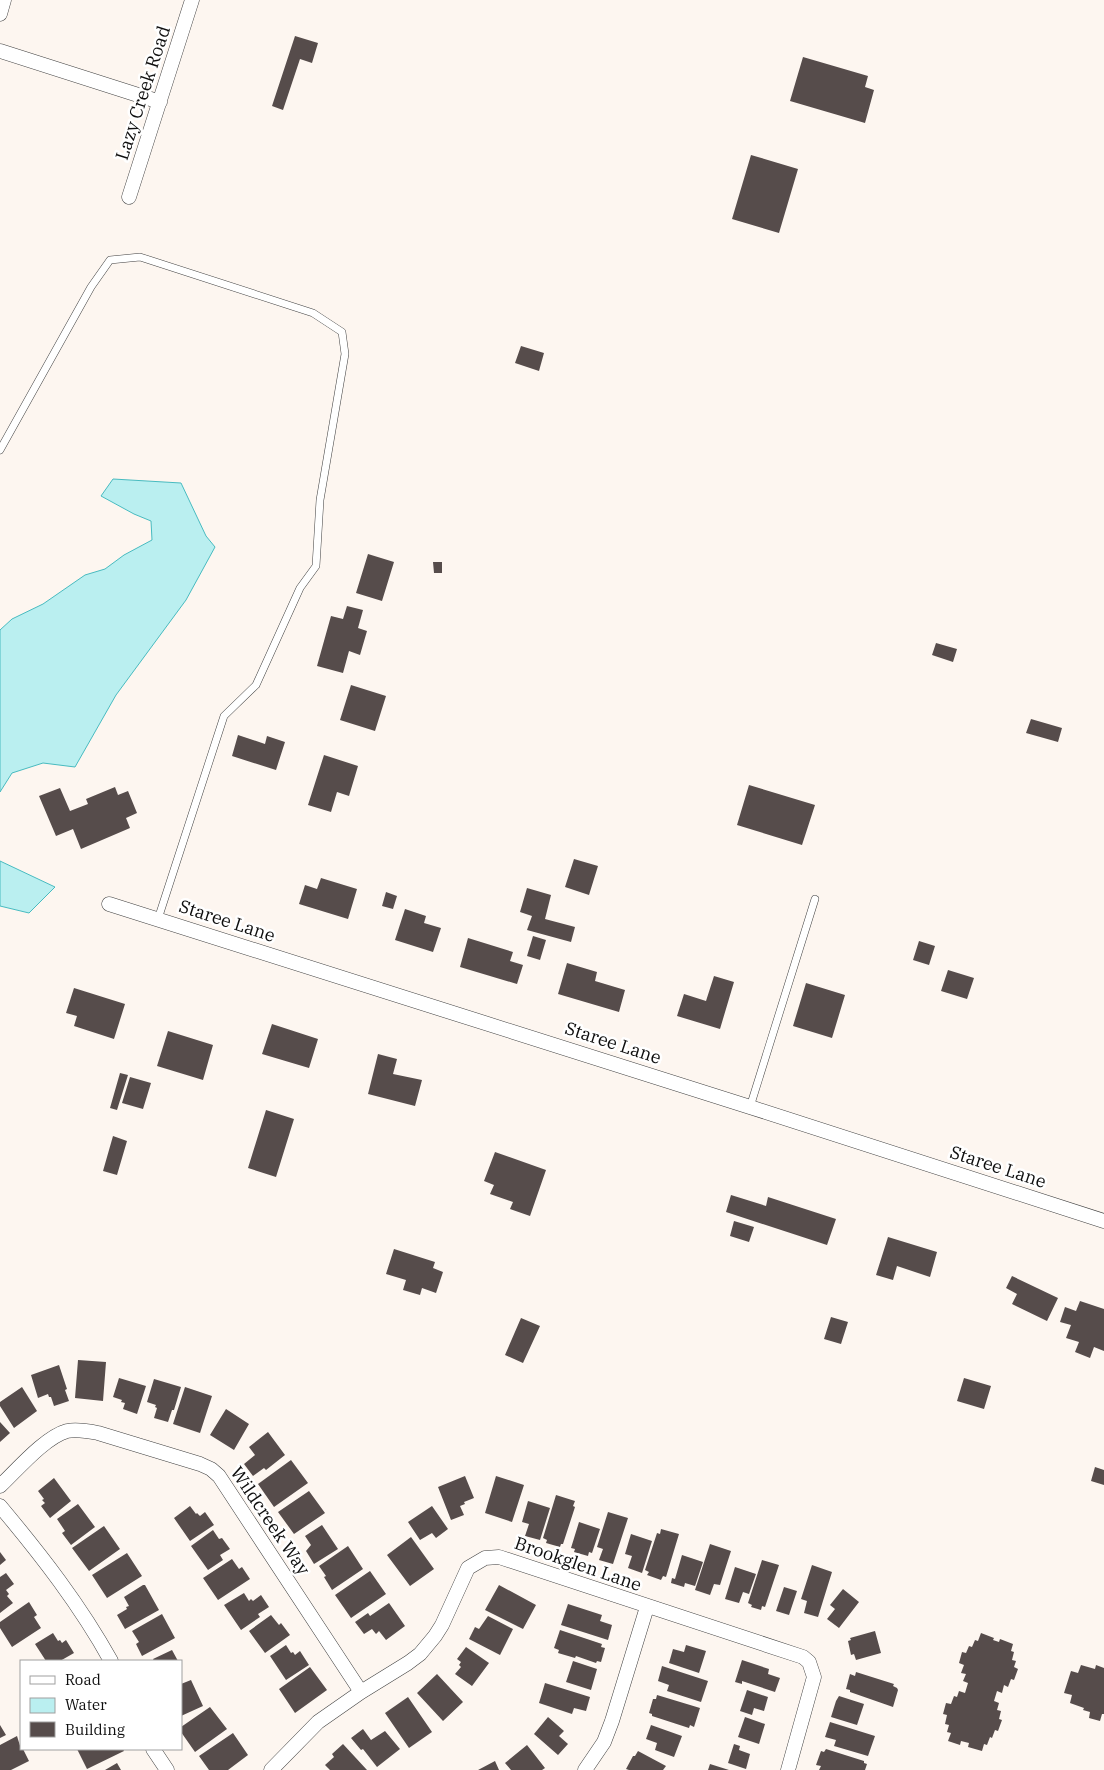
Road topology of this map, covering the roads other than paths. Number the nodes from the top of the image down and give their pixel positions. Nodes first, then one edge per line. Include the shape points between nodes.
1 (4, 0) edge
2 (192, 0) edge
3 (0, 14) edge
4 (0, 51) edge
5 (160, 102) junction
6 (129, 197) dead end
7 (0, 450) edge
8 (815, 899) dead end
9 (109, 904) dead end
10 (158, 919) junction
11 (750, 1107) junction
12 (1104, 1221) edge
13 (0, 1486) edge
14 (0, 1506) edge
15 (647, 1607) junction
16 (110, 1660) edge
17 (361, 1692) junction
18 (154, 1750) edge
19 (167, 1770) edge
20 (271, 1770) edge
21 (585, 1770) edge
22 (788, 1770) edge

1 - 3 street
2 - 5 street, Lazy Creek Road
4 - 5 street
5 - 6 street, Lazy Creek Road
7 - 10 lane via 91,287 110,260 140,258 313,313 342,332 344,354 320,500 316,566 300,588 256,685 224,716
8 - 11 lane
9 - 10 street, Staree Lane
10 - 11 street, Staree Lane
11 - 12 street, Staree Lane
13 - 17 street, Wildcreek Way via 46,1443 67,1431 98,1432 211,1469 219,1476
14 - 16 street via 68,1592
15 - 17 street, Brookglen Lane via 500,1558 485,1558 468,1568 442,1625 420,1654
15 - 21 street via 612,1721 604,1742
15 - 22 street, Brookglen Lane via 796,1654 809,1662 814,1677
17 - 20 street, Brookglen Lane via 318,1722
18 - 19 street

